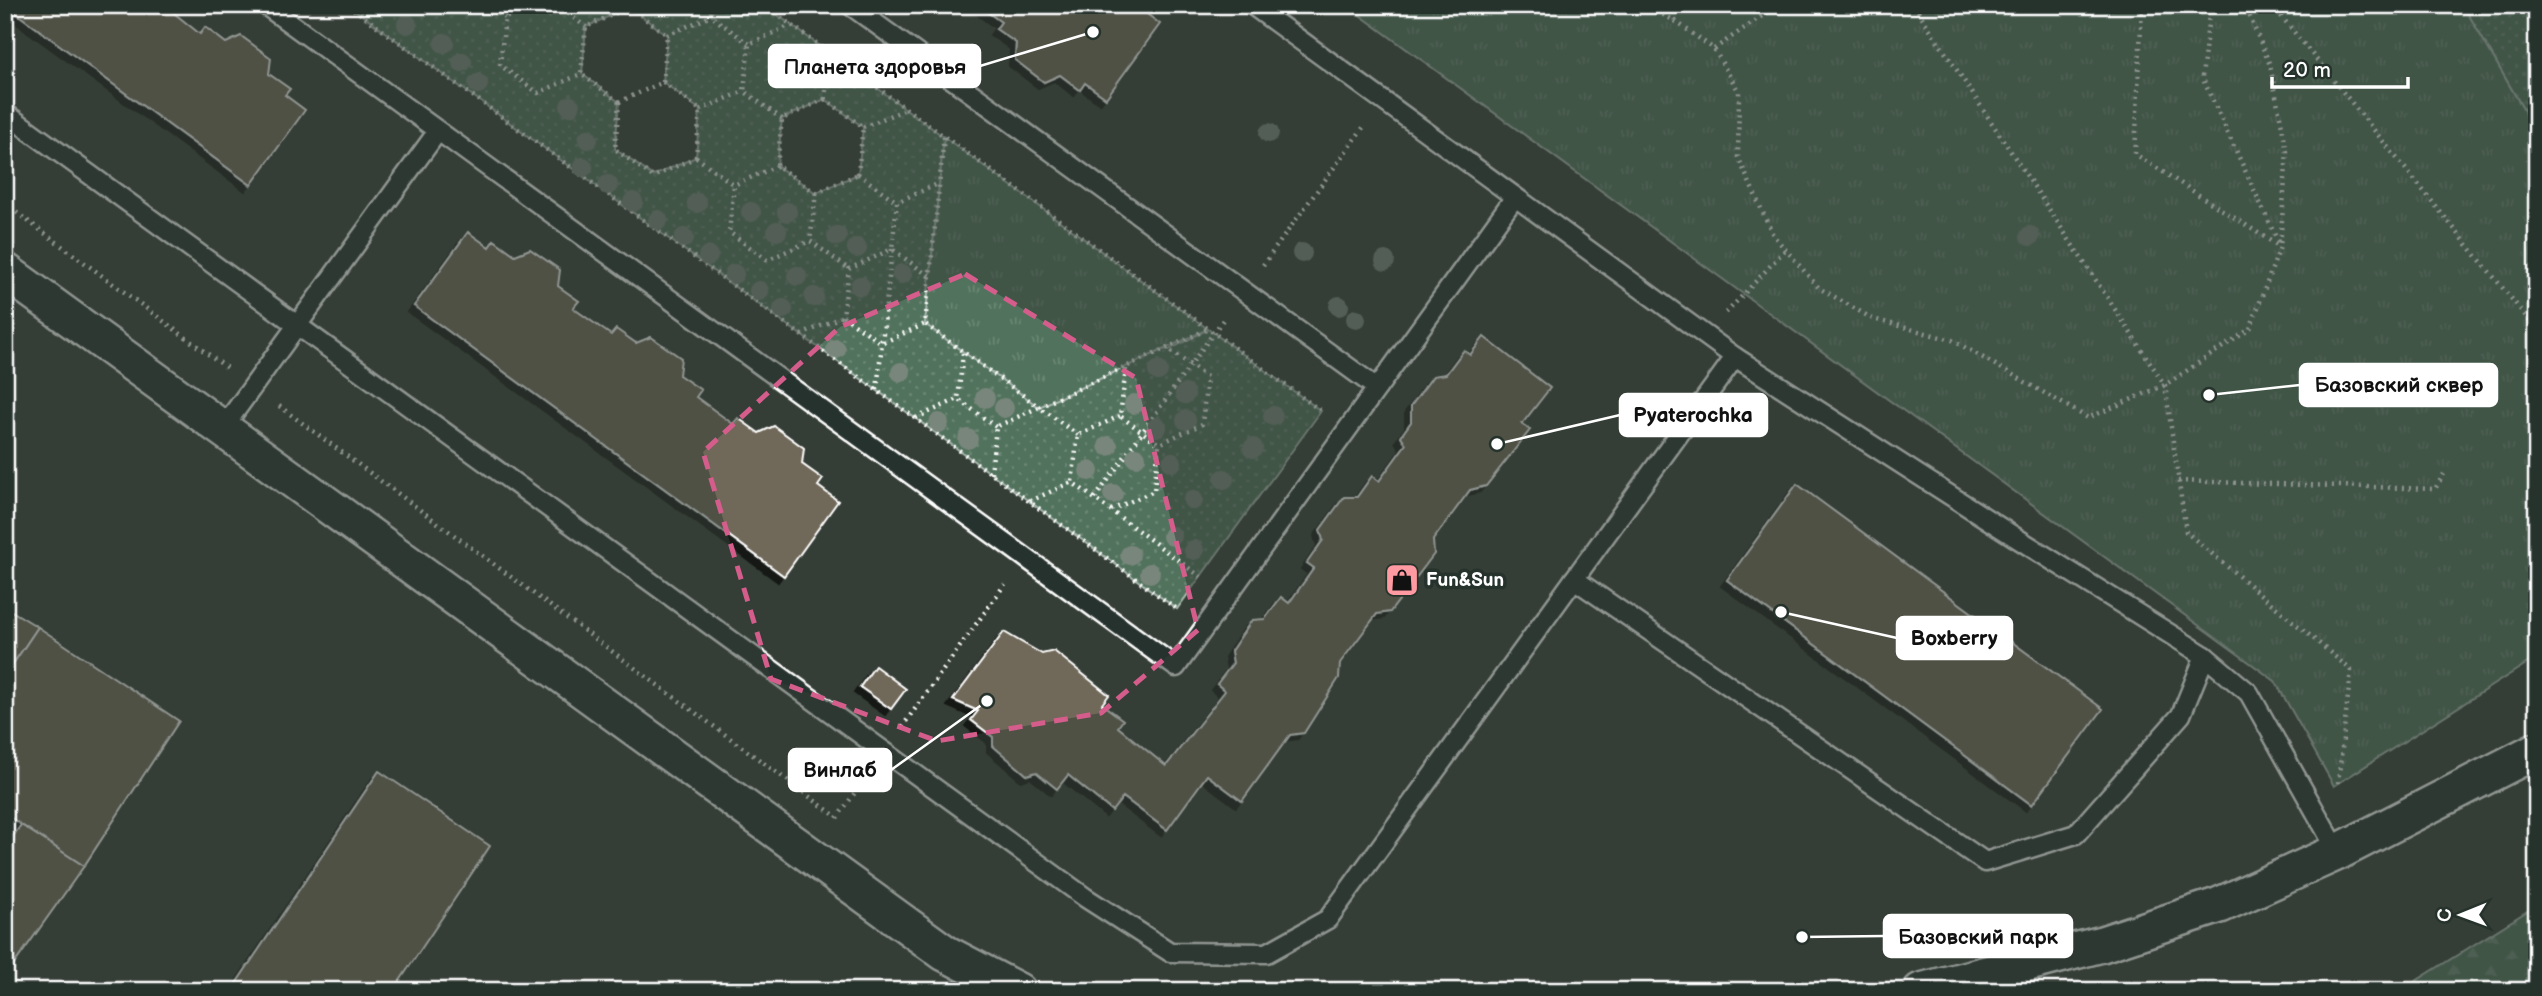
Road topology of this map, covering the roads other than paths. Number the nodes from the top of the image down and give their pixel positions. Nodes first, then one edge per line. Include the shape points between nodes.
1 (265, 5) edge
2 (850, 5) edge
3 (1251, 5) edge
4 (5, 113) edge
5 (438, 131) junction
6 (1515, 197) junction
7 (5, 271) edge
8 (297, 325) junction
9 (1735, 357) junction
10 (1377, 388) junction
11 (222, 429) junction
12 (1574, 579) junction
13 (2205, 656) junction
14 (2537, 750) edge
15 (2338, 852) junction
16 (1018, 991) edge
17 (1921, 991) edge

1 - 5 lane
2 - 10 lane
3 - 6 lane
4 - 8 lane
5 - 8 lane
5 - 10 lane via 1176,667
6 - 9 lane
6 - 10 lane
7 - 11 street
8 - 11 lane
8 - 12 lane via 1086,898 1170,952 1267,953 1328,919
9 - 12 lane
9 - 13 lane
11 - 16 street via 945,953
12 - 13 lane via 1985,862 2076,834 2181,715
13 - 15 lane via 2249,693
14 - 15 street
15 - 17 street via 2220,905 2102,944

